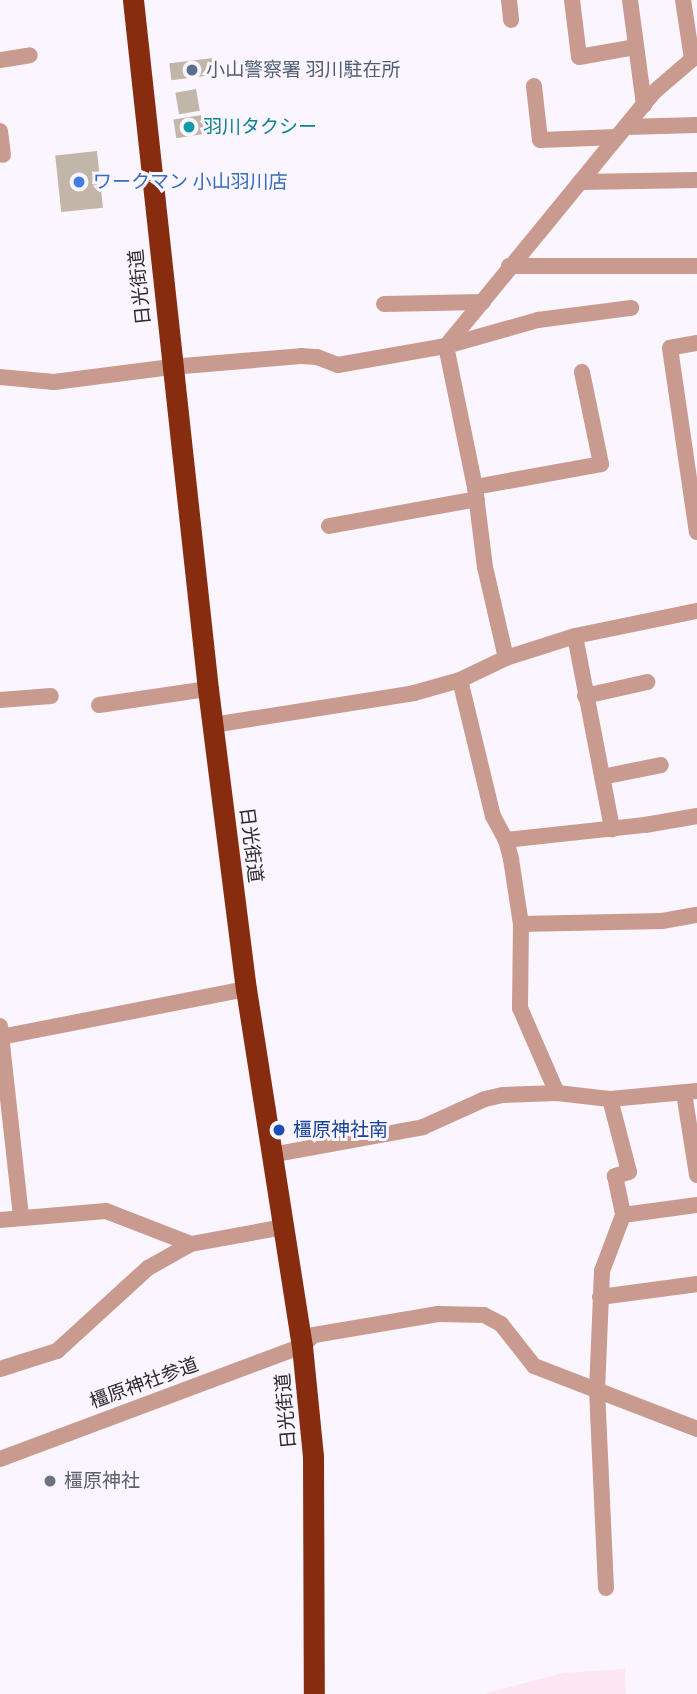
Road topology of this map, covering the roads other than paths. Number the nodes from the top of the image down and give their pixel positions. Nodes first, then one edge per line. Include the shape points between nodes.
1 (133, 0) edge
2 (509, 0) edge
3 (572, 0) edge
4 (630, 0) edge
5 (683, 0) edge
6 (511, 20) dead end
7 (636, 47) junction
8 (30, 55) dead end
9 (695, 57) edge
10 (0, 60) edge
11 (534, 86) dead end
12 (644, 105) junction
13 (697, 125) edge
14 (0, 131) edge
15 (621, 132) junction
16 (3, 155) dead end
17 (697, 180) edge
18 (580, 182) junction
19 (697, 265) edge
20 (509, 266) junction
21 (483, 302) junction
22 (384, 304) dead end
23 (631, 308) dead end
24 (697, 343) edge
25 (446, 346) junction
26 (172, 367) junction
27 (582, 372) dead end
28 (0, 377) edge
29 (476, 493) junction
30 (329, 526) dead end
31 (697, 532) edge
32 (697, 611) edge
33 (575, 636) junction
34 (506, 658) junction
35 (460, 680) junction
36 (647, 682) dead end
37 (208, 689) junction
38 (51, 696) dead end
39 (585, 696) junction
40 (0, 699) edge
41 (99, 705) dead end
42 (213, 725) junction
43 (661, 765) dead end
44 (602, 777) junction
45 (697, 816) edge
46 (612, 829) junction
47 (506, 840) junction
48 (697, 915) edge
49 (521, 924) junction
50 (246, 989) junction
51 (1, 1031) edge
52 (690, 1092) edge
53 (556, 1093) junction
54 (610, 1099) junction
55 (271, 1155) junction
56 (697, 1175) edge
57 (697, 1205) edge
58 (623, 1215) junction
59 (21, 1217) junction
60 (0, 1220) edge
61 (284, 1227) junction
62 (191, 1244) junction
63 (697, 1284) edge
64 (600, 1297) junction
65 (302, 1346) junction
66 (0, 1369) edge
67 (597, 1391) junction
68 (697, 1429) edge
69 (0, 1459) edge
70 (606, 1588) dead end
71 (314, 1694) edge

1 - 26 highway, 日光街道
2 - 6 street
3 - 7 street via 579,57
4 - 7 street
5 - 9 street
7 - 12 street
8 - 10 street
9 - 12 street
11 - 15 street via 540,140
12 - 15 street
13 - 15 street
14 - 16 street
15 - 18 street
17 - 18 street
18 - 20 street
19 - 20 street
20 - 21 street
21 - 22 street
21 - 25 street
23 - 25 street via 538,320
24 - 31 street via 670,348
25 - 26 street via 338,365 301,356
25 - 29 street
26 - 28 street via 54,382
26 - 37 highway, 日光街道
27 - 29 street via 601,464
29 - 30 street
29 - 34 street via 485,567
32 - 33 street
33 - 34 street
33 - 39 street
34 - 35 street
35 - 42 street via 414,693
35 - 47 street via 493,816
36 - 39 street
37 - 41 street
37 - 42 highway, 日光街道
38 - 40 street
39 - 44 street
42 - 50 highway, 日光街道
43 - 44 street
44 - 46 street
45 - 46 street
46 - 47 street
47 - 49 street
48 - 49 street via 662,921
49 - 53 street via 520,1008
50 - 51 street
50 - 55 highway, 日光街道
51 - 59 street
52 - 54 street
52 - 56 street
53 - 54 street
53 - 55 street via 503,1095 423,1127
54 - 58 street via 629,1172 615,1176
55 - 61 highway, 日光街道
57 - 58 street
58 - 64 street via 602,1271
59 - 60 street
59 - 62 street via 106,1211
61 - 62 street
61 - 65 highway, 日光街道
62 - 66 street via 148,1268 57,1351
63 - 64 street
64 - 67 street
65 - 67 street, 橿原神社参道 via 314,1335 438,1314 484,1315 501,1324 534,1366
65 - 69 street, 橿原神社参道
65 - 71 highway, 日光街道 via 313,1456
67 - 68 street, 橿原神社参道
67 - 70 street

